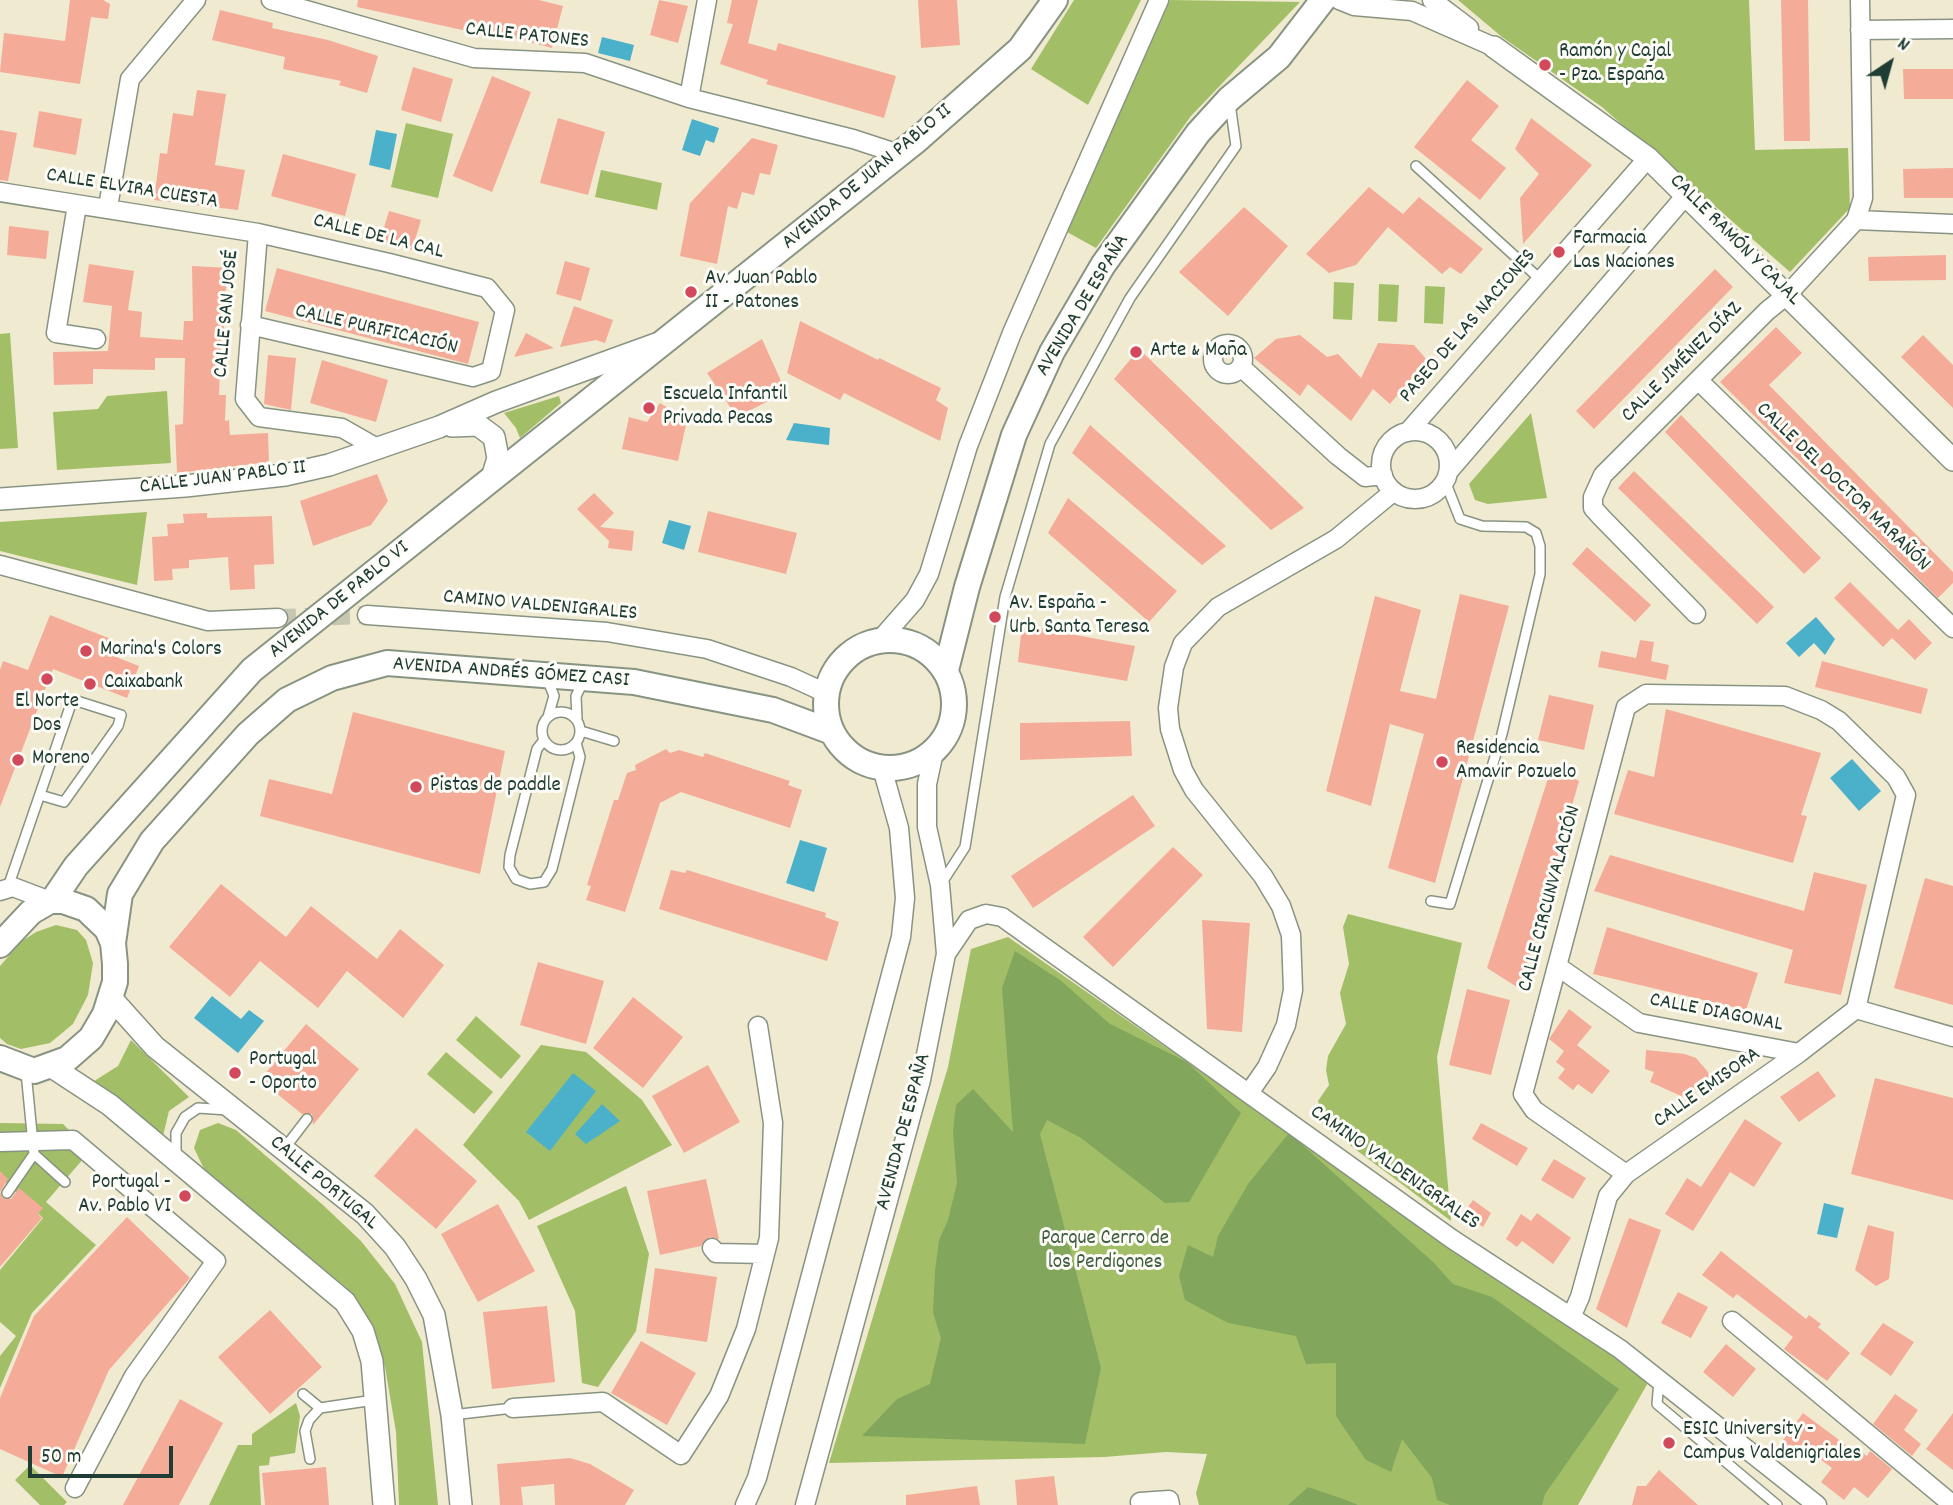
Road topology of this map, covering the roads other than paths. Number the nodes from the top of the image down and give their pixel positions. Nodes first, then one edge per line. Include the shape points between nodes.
1 (196, 0) edge
2 (271, 0) edge
3 (707, 0) edge
4 (1055, 0) edge
5 (1158, 0) edge
6 (1323, 0) edge
7 (1339, 0) edge
8 (1432, 0) edge
9 (1860, 0) edge
10 (1371, 3) edge
11 (1953, 29) edge
12 (1860, 30) junction
13 (1494, 47) junction
14 (689, 98) junction
15 (1229, 99) junction
16 (899, 154) junction
17 (1648, 158) junction
18 (1416, 166) dead end
19 (0, 192) edge
20 (1687, 194) junction
21 (78, 205) junction
22 (108, 208) junction
23 (1856, 220) junction
24 (1953, 224) edge
25 (258, 233) junction
26 (1541, 280) junction
27 (1788, 294) junction
28 (250, 325) junction
29 (96, 339) dead end
30 (664, 341) junction
31 (1241, 367) dead end
32 (491, 371) joint
33 (1699, 381) junction
34 (439, 427) junction
35 (1408, 432) junction
36 (377, 448) junction
37 (1953, 460) edge
38 (1383, 475) junction
39 (1447, 476) junction
40 (492, 478) junction
41 (1393, 492) junction
42 (0, 499) edge
43 (0, 565) edge
44 (1696, 614) dead end
45 (368, 615) tunnel mouth
46 (278, 618) tunnel mouth
47 (1953, 628) edge
48 (880, 640) junction
49 (946, 670) junction
50 (545, 673) junction
51 (585, 678) junction
52 (826, 693) junction
53 (548, 717) junction
54 (578, 721) junction
55 (581, 732) junction
56 (832, 732) junction
57 (544, 740) junction
58 (614, 741) dead end
59 (576, 743) junction
60 (934, 752) junction
61 (881, 768) junction
62 (40, 795) junction
63 (940, 885) junction
64 (4, 889) edge
65 (52, 900) junction
66 (1431, 901) dead end
67 (113, 943) junction
68 (0, 945) edge
69 (946, 954) junction
70 (1557, 965) junction
71 (111, 999) junction
72 (1856, 1009) junction
73 (758, 1026) dead end
74 (1953, 1037) edge
75 (1799, 1053) junction
76 (11, 1067) edge
77 (52, 1067) junction
78 (1249, 1093) junction
79 (233, 1110) junction
80 (307, 1119) dead end
81 (0, 1142) edge
82 (34, 1149) junction
83 (283, 1150) junction
84 (176, 1159) junction
85 (1626, 1174) junction
86 (65, 1182) dead end
87 (7, 1194) dead end
88 (712, 1248) dead end
89 (765, 1254) junction
90 (1572, 1315) junction
91 (1732, 1321) dead end
92 (1659, 1379) junction
93 (303, 1394) dead end
94 (376, 1400) junction
95 (320, 1408) junction
96 (513, 1408) joint
97 (452, 1415) junction
98 (310, 1459) dead end
99 (75, 1488) dead end
100 (384, 1505) edge
101 (461, 1505) edge
102 (745, 1505) edge
103 (805, 1505) edge
104 (1141, 1505) edge
105 (1170, 1505) edge
106 (1777, 1505) edge
107 (1817, 1505) edge
108 (1953, 1505) edge

1 - 22 street via 130,79
2 - 14 street, CALLE PATONES via 474,58 585,63
3 - 14 street
4 - 16 main road, AVENIDA DE JUAN PABLO II via 1020,49
5 - 48 street, AVENIDA DE ESPAÑA via 1012,333 968,446 929,573 915,600
6 - 15 main road, AVENIDA DE ESPAÑA via 1279,57
7 - 10 street, CALLE RAMÓN Y CAJAL via 1354,6
8 - 13 street, CALLE RAMÓN Y CAJAL
9 - 12 street
10 - 13 street, CALLE RAMÓN Y CAJAL via 1412,11
11 - 12 street
12 - 23 street via 1863,198
13 - 17 street, CALLE RAMÓN Y CAJAL
14 - 16 street, CALLE PATONES
15 - 49 main road, AVENIDA DE ESPAÑA via 1198,133 1103,265 1052,352 1014,435
15 - 63 lane via 1236,145 1130,298 1050,444 1005,597 965,847
16 - 30 main road, AVENIDA DE JUAN PABLO II
17 - 20 street, CALLE RAMÓN Y CAJAL
17 - 26 street, PASEO DE LAS NACIONES
18 - 26 lane
19 - 21 street, CALLE ELVIRA CUESTA
20 - 27 street, CALLE RAMÓN Y CAJAL
20 - 39 street
21 - 22 street, CALLE ELVIRA CUESTA
21 - 29 street via 56,333
22 - 25 street, CALLE ELVIRA CUESTA
23 - 24 street
23 - 27 street, CALLE JIMÉNEZ DÍAZ
25 - 28 street, CALLE SAN JOSÉ
25 - 32 street, CALLE DE LA CAL via 488,288 505,310
26 - 35 street, PASEO DE LAS NACIONES
27 - 33 street, CALLE JIMÉNEZ DÍAZ
27 - 37 street, CALLE RAMÓN Y CAJAL
28 - 32 street, CALLE PURIFICACIÓN via 473,377
28 - 36 street, CALLE SAN JOSÉ via 244,399 259,417 342,428
30 - 34 street, CALLE JUAN PABLO II
30 - 40 main road, AVENIDA DE PABLO VI
31 - 38 street via 1365,477
33 - 44 street, CALLE JIMÉNEZ DÍAZ via 1603,475 1593,497 1593,508
33 - 47 street, CALLE DEL DOCTOR MARAÑÓN
34 - 36 street, CALLE JUAN PABLO II
34 - 40 street, CALLE JUAN PABLO II via 478,425 494,437 498,458
35 - 38 street, PASEO DE LAS NACIONES via 1389,443 1382,458
35 - 39 street, PASEO DE LAS NACIONES via 1430,434 1439,440 1449,460
36 - 42 street, CALLE JUAN PABLO II via 285,475
38 - 41 street
39 - 41 street via 1438,490 1418,499
39 - 66 lane via 1460,519 1482,526 1527,527 1536,533 1540,574 1502,734 1450,904
40 - 65 main road, AVENIDA DE PABLO VI via 252,670 76,866
41 - 78 street via 1336,539 1218,607 1183,643 1174,667 1170,729 1183,770 1263,876 1291,935 1293,990 1286,1025
43 - 46 street via 208,621
45 - 52 street, CAMINO VALDENIGRALES via 607,632 707,649
48 - 49 main road via 917,646
48 - 52 main road via 855,649 836,668
49 - 60 main road via 954,691 955,713 948,735
50 - 51 main road, AVENIDA ANDRÉS GÓMEZ CASI
50 - 53 lane via 554,696
50 - 67 main road, AVENIDA ANDRÉS GÓMEZ CASI via 387,663 332,678 287,700 248,734 152,841 120,894
51 - 54 lane via 574,707
51 - 56 main road, AVENIDA ANDRÉS GÓMEZ CASI via 743,702
52 - 56 main road
53 - 54 lane via 564,712
53 - 57 lane via 542,727
54 - 55 lane
55 - 58 lane
55 - 59 lane
56 - 61 main road via 852,756
57 - 59 lane via 559,750
57 - 59 lane via 537,748 510,855 509,867 516,879 530,884 544,882 552,869 580,757
60 - 61 main road via 910,766
60 - 63 street, AVENIDA DE ESPAÑA via 927,784 927,827
61 - 102 street via 899,828 905,898 901,937 760,1467
62 - 62 lane via 64,802 118,726 121,715 77,701 71,705
62 - 64 lane
63 - 69 street, AVENIDA DE ESPAÑA
64 - 65 street
65 - 67 main road via 86,909 107,929
65 - 68 main road via 31,912
67 - 71 main road, AVENIDA ANDRÉS GÓMEZ CASI
69 - 78 street, CAMINO VALDENIGRIALES via 970,920 986,914 1002,917
69 - 103 street, AVENIDA DE ESPAÑA via 921,1080
70 - 72 street, CALLE CIRCUNVALACIÓN via 1626,707 1646,694 1785,696 1839,721 1896,777 1906,796
70 - 75 street, CALLE DIAGONAL via 1639,1023
70 - 85 street, CALLE CIRCUNVALACIÓN via 1522,1094 1534,1110
71 - 77 main road via 90,1038
71 - 79 street, CALLE PORTUGAL via 155,1047
72 - 74 street
72 - 75 street, CALLE EMISORA
73 - 89 street via 773,1123
75 - 85 street, CALLE EMISORA
76 - 77 main road
76 - 82 lane
77 - 84 street via 110,1104
78 - 90 street, CAMINO VALDENIGRIALES via 1452,1239
79 - 83 street, CALLE PORTUGAL
79 - 84 lane via 198,1108 185,1116 176,1133
80 - 83 lane
81 - 82 street
82 - 86 lane
82 - 87 lane
82 - 99 street via 73,1140 216,1261 134,1377
83 - 97 street, CALLE PORTUGAL via 365,1214 396,1247 433,1315
84 - 94 street via 345,1302 363,1331
85 - 90 street, CALLE EMISORA via 1608,1196
88 - 89 street via 716,1254
89 - 96 street via 746,1329 719,1396 681,1455 603,1402 532,1399
90 - 92 street, CAMINO VALDENIGRIALES
91 - 108 street
92 - 106 lane via 1657,1404
92 - 107 street, CAMINO VALDENIGRIALES
93 - 95 lane
94 - 95 lane
94 - 100 street
95 - 98 lane via 305,1431
96 - 97 lane
97 - 101 street, CALLE PORTUGAL
104 - 105 street via 1169,1500

